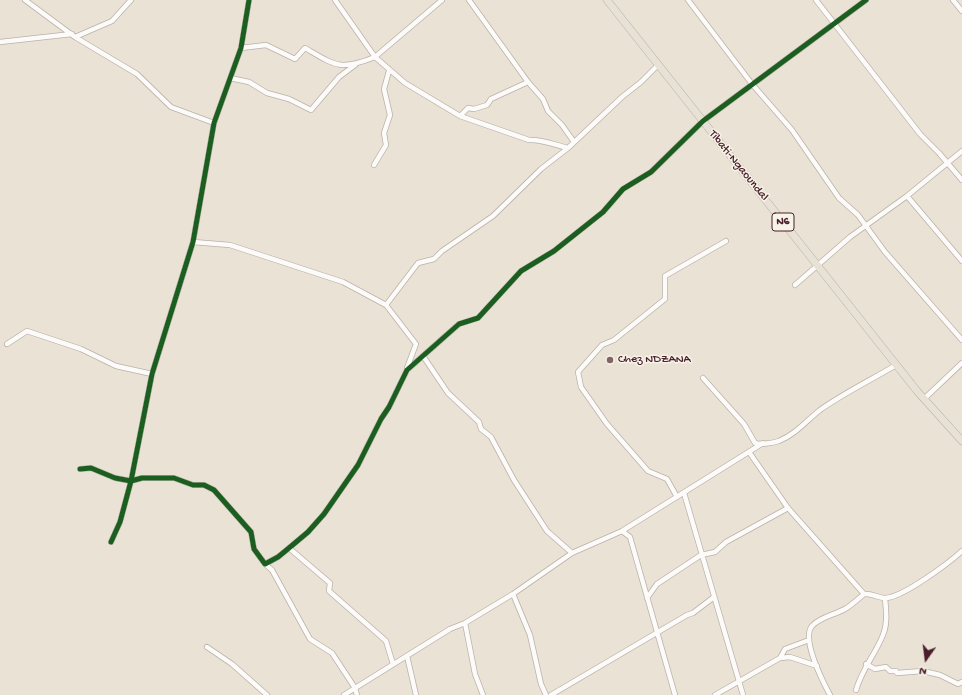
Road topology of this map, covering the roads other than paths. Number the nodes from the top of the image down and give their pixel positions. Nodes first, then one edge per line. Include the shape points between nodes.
1 (25, 0) edge
2 (131, 0) edge
3 (249, 0) edge
4 (335, 0) edge
5 (442, 0) edge
6 (469, 0) edge
7 (607, 0) edge
8 (688, 0) edge
9 (816, 0) edge
10 (866, 0) edge
11 (953, 0) edge
12 (962, 11) edge
13 (833, 24) junction
14 (73, 35) junction
15 (0, 42) edge
16 (241, 48) junction
17 (375, 57) junction
18 (355, 65) junction
19 (658, 65) junction
20 (389, 71) junction
21 (230, 78) junction
22 (528, 82) junction
23 (752, 84) junction
24 (460, 116) junction
25 (703, 121) junction
26 (214, 123) junction
27 (574, 142) junction
28 (568, 148) junction
29 (962, 152) edge
30 (947, 163) junction
31 (374, 165) dead end
32 (962, 180) edge
33 (907, 196) junction
34 (865, 225) junction
35 (726, 241) dead end
36 (193, 242) junction
37 (962, 261) edge
38 (817, 265) junction
39 (794, 285) dead end
40 (386, 305) junction
41 (962, 340) edge
42 (7, 344) dead end
43 (423, 356) junction
44 (962, 363) edge
45 (896, 365) junction
46 (407, 370) junction
47 (152, 374) junction
48 (703, 378) dead end
49 (924, 399) junction
50 (959, 433) edge
51 (962, 441) edge
52 (763, 443) junction
53 (749, 452) junction
54 (80, 469) dead end
55 (132, 481) junction
56 (684, 493) junction
57 (677, 497) junction
58 (788, 508) junction
59 (622, 531) junction
60 (111, 542) dead end
61 (289, 548) junction
62 (962, 551) edge
63 (572, 553) junction
64 (702, 555) junction
65 (265, 564) junction
66 (513, 594) junction
67 (864, 594) junction
68 (714, 597) junction
69 (647, 598) junction
70 (885, 598) junction
71 (465, 623) junction
72 (657, 632) junction
73 (809, 640) junction
74 (207, 647) dead end
75 (407, 656) junction
76 (780, 658) junction
77 (393, 664) junction
78 (866, 664) junction
79 (817, 666) junction
80 (738, 682) junction
81 (962, 682) edge
82 (355, 688) junction
83 (856, 690) dead end
84 (267, 695) edge
85 (344, 695) edge
86 (357, 695) edge
87 (416, 695) edge
88 (483, 695) edge
89 (546, 695) edge
90 (550, 695) edge
91 (675, 695) edge
92 (715, 695) edge
93 (742, 695) edge
94 (830, 695) edge

1 - 14 street
2 - 14 street via 112,21
3 - 16 street
4 - 17 street
5 - 17 street
6 - 22 street
7 - 19 highway, Tibati-Ngaoundal / N6
8 - 23 street
9 - 13 street
10 - 13 street
11 - 12 street
13 - 23 street
13 - 30 street via 920,134
14 - 15 street
14 - 26 street via 137,74 171,107
16 - 18 street via 266,45 294,59 305,48 334,65
16 - 21 street
17 - 18 street
17 - 20 street
18 - 21 street via 339,77 312,110 289,99 267,93 249,82
19 - 25 highway, Tibati-Ngaoundal / N6
19 - 27 street
20 - 24 street
20 - 31 street via 384,89 390,115 384,133 386,145
21 - 26 street
22 - 24 street via 491,99 487,106 468,108
22 - 27 street
23 - 25 street
23 - 34 street via 789,126 839,198
24 - 28 street via 529,140 539,140
25 - 38 highway, Tibati-Ngaoundal / N6
25 - 43 street via 651,172 623,189 603,212 554,251 521,271 478,318 459,324
26 - 36 street
27 - 28 street
28 - 40 street via 541,169 493,216 442,250 434,259 418,263
29 - 30 street
30 - 32 street
30 - 33 street
33 - 34 street
33 - 37 street
34 - 38 street
34 - 41 street via 885,252
35 - 57 street via 665,276 665,299 614,340 602,345 578,372 582,387 607,424 648,471 667,479
36 - 40 street via 230,244 343,282
36 - 47 street
38 - 39 street
38 - 45 highway, Tibati-Ngaoundal / N6
40 - 46 street via 416,344
42 - 47 street via 28,331 81,349 116,366
43 - 46 street
43 - 63 street via 448,394 479,422 481,429 491,437 514,480 547,531
44 - 49 street
45 - 49 highway, Tibati-Ngaoundal / N6
45 - 52 street via 819,411 802,428 778,441
46 - 61 street via 358,465 324,514
47 - 55 street
48 - 52 street via 744,424 755,443
49 - 50 highway, Tibati-Ngaoundal / N6
50 - 51 highway, Tibati-Ngaoundal / N6
52 - 53 street
53 - 56 street
53 - 58 street
54 - 55 street via 91,468 115,478
55 - 60 street
55 - 65 street via 142,478 174,478 214,490 251,532 254,549
56 - 57 street
56 - 64 street
57 - 59 street
58 - 64 street via 726,542 715,552
58 - 67 street
59 - 63 street
59 - 69 street via 630,537
61 - 65 street
61 - 77 street via 330,583 329,592 386,641
62 - 70 street via 927,578
63 - 66 street
64 - 68 street
64 - 69 street via 656,584
65 - 82 street via 272,570 310,639 332,653
66 - 71 street
66 - 89 street via 530,635
67 - 70 street
67 - 73 street via 846,608 827,616 813,626
68 - 72 street via 693,613
68 - 80 street
69 - 72 street
70 - 78 street via 886,619 883,635
71 - 75 street via 450,629
71 - 88 street via 475,674
72 - 90 street
72 - 91 street
73 - 76 street via 785,649
73 - 79 street
74 - 84 street via 232,664
75 - 77 street
75 - 87 street
76 - 79 street via 790,657
76 - 80 street
77 - 82 street
78 - 81 street via 875,669 886,667 897,673 923,670 958,684
78 - 83 street via 860,674
79 - 94 street
80 - 92 street
80 - 93 street
82 - 85 street
82 - 86 street

